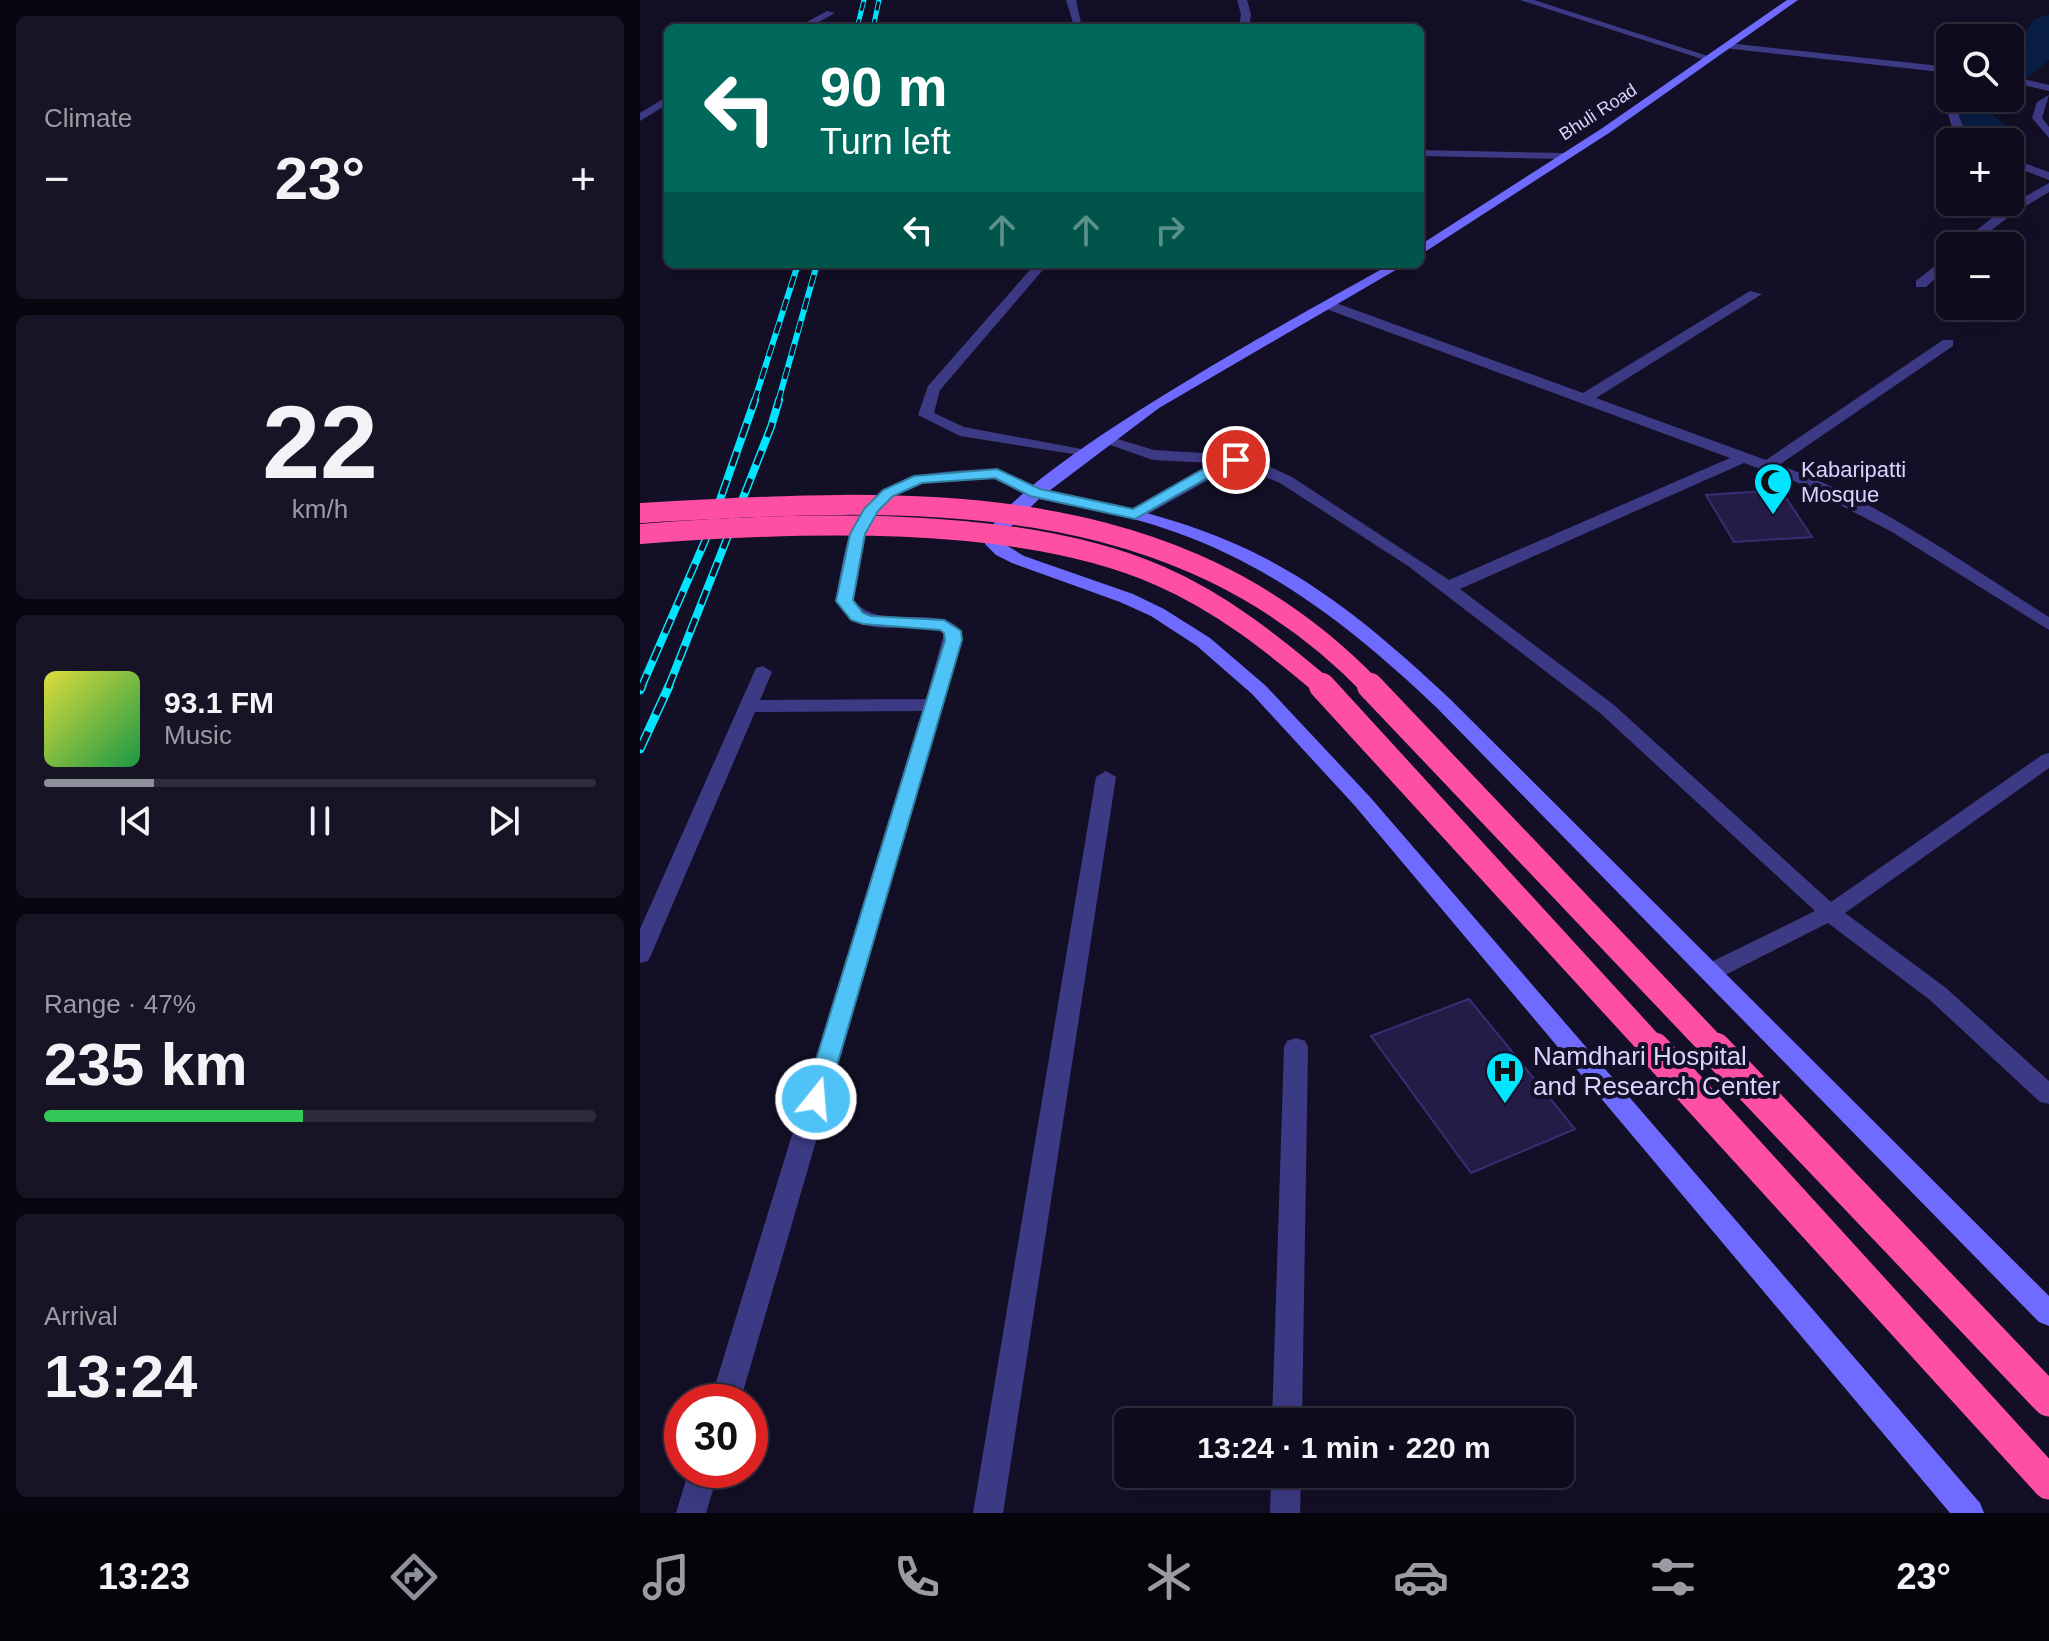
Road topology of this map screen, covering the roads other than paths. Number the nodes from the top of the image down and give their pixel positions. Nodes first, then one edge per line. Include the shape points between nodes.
1 (1071, 0) edge
2 (1242, 0) edge
3 (1525, 0) edge
4 (1793, 0) edge
5 (830, 13) dead end
6 (809, 24) edge
7 (1077, 24) edge
8 (1245, 24) edge
9 (1727, 46) junction
10 (1709, 58) junction
11 (1936, 68) edge
12 (2024, 82) edge
13 (2049, 88) edge
14 (2049, 98) edge
15 (664, 102) edge
16 (640, 118) edge
17 (2049, 135) edge
18 (1424, 153) edge
19 (1564, 156) junction
20 (2024, 166) edge
21 (2049, 176) edge
22 (2049, 187) edge
23 (1981, 232) edge
24 (1424, 248) edge
25 (1039, 268) edge
26 (1393, 268) edge
27 (1936, 271) edge
28 (1921, 284) dead end
29 (1755, 294) dead end
30 (1331, 306) junction
31 (1948, 343) dead end
32 (1585, 398) junction
33 (1104, 440) junction
34 (1086, 454) junction
35 (1747, 456) junction
36 (1229, 460) junction
37 (1769, 465) junction
38 (1035, 493) junction
39 (640, 513) edge
40 (1135, 514) junction
41 (640, 534) edge
42 (1449, 587) junction
43 (2049, 625) edge
44 (763, 672) dead end
45 (934, 705) junction
46 (748, 706) junction
47 (2049, 759) edge
48 (1106, 777) dead end
49 (1830, 913) junction
50 (640, 955) edge
51 (1711, 972) junction
52 (1296, 1047) dead end
53 (2049, 1095) edge
54 (2049, 1314) edge
55 (730, 1384) edge
56 (2049, 1400) edge
57 (1287, 1408) edge
58 (2049, 1483) edge
59 (699, 1488) edge
60 (1286, 1488) edge
61 (691, 1513) edge
62 (988, 1513) edge
63 (1285, 1513) edge
64 (1969, 1513) edge

1 - 7 street
2 - 8 street
3 - 10 street
4 - 9 main road, Bhuli Road
5 - 6 street
9 - 10 main road, Bhuli Road
9 - 11 street
10 - 19 main road, Bhuli Road
12 - 13 street
14 - 17 street via 2037,118
15 - 16 street
18 - 19 street
19 - 24 main road, Bhuli Road
20 - 21 street
22 - 23 street
25 - 34 street via 933,389 926,415 960,431
26 - 30 main road
27 - 28 street
29 - 32 street
30 - 32 street
30 - 33 main road via 1154,405
31 - 37 street
32 - 35 street
33 - 34 main road
33 - 36 street via 1153,455
34 - 38 main road
35 - 37 street
35 - 42 street
36 - 40 street
36 - 42 street via 1286,480
37 - 43 street via 1898,528
38 - 40 main road
38 - 45 street via 997,474 934,476 888,493 862,524 844,601 869,621 930,623 953,631
38 - 64 main road via 993,535 999,552 1143,605 1187,629 1257,688 1409,858
39 - 56 highway, bridge via 873,504 1053,520 1100,529 1203,566 1285,612 1368,684
40 - 51 main road via 1215,541 1281,573 1377,640
41 - 58 highway, bridge via 854,527 960,530 1031,540 1144,570 1199,594 1257,630 1326,689
42 - 49 street via 1607,709
44 - 46 street
45 - 46 street
45 - 55 street
46 - 50 street
47 - 49 street
48 - 62 street
49 - 51 street
49 - 53 street via 1938,994
51 - 54 main road
52 - 57 street
59 - 61 street
60 - 63 street

